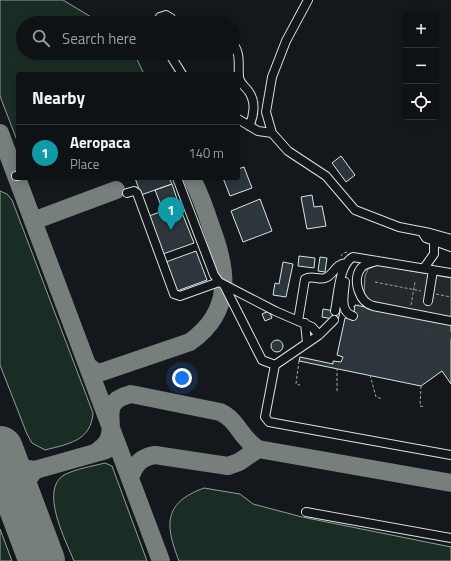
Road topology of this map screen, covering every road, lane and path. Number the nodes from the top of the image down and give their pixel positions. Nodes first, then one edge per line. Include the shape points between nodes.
1 (308, 0) edge
2 (173, 60) edge
3 (238, 60) edge
4 (181, 72) edge
5 (239, 72) edge
6 (240, 81) edge
7 (240, 120) edge
8 (249, 126) junction
9 (272, 133) junction
10 (178, 180) edge
11 (127, 193) dead end
12 (422, 232) junction
13 (451, 239) edge
14 (434, 241) junction
15 (451, 247) edge
16 (379, 261) junction
17 (346, 263) junction
18 (424, 268) junction
19 (433, 270) junction
20 (451, 273) edge
21 (375, 282) dead end
22 (415, 282) dead end
23 (222, 283) junction
24 (414, 290) junction
25 (429, 293) junction
26 (451, 297) edge
27 (338, 313) junction
28 (410, 314) junction
29 (353, 316) tunnel mouth
30 (301, 322) junction
31 (451, 322) edge
32 (319, 335) junction
33 (307, 343) junction
34 (299, 361) dead end
35 (275, 365) junction
36 (337, 368) dead end
37 (370, 375) dead end
38 (300, 385) dead end
39 (421, 386) dead end
40 (339, 392) dead end
41 (383, 399) dead end
42 (425, 407) dead end
43 (451, 455) edge
44 (306, 512) dead end
45 (451, 538) edge

1 - 9 street via 286,41 272,77 266,112
2 - 4 street
3 - 5 street
6 - 8 street via 250,93 252,100 253,115
7 - 8 street
8 - 9 street
9 - 12 street via 288,151 326,176 356,210 384,222
10 - 23 street via 214,275
11 - 23 street via 136,192 174,294 180,296
12 - 13 street
12 - 14 street via 426,238
14 - 15 street
14 - 18 street via 434,254
16 - 17 street via 356,257
16 - 18 street
16 - 28 street via 364,265 359,271 359,291 362,299 373,306
17 - 27 street
17 - 30 street via 338,265 324,278 305,279
18 - 19 street
19 - 20 street
19 - 25 street
21 - 24 path
22 - 24 path
23 - 30 street
23 - 35 street via 262,360
24 - 25 path
24 - 28 path
25 - 26 path
27 - 29 street
27 - 32 street
28 - 31 street
30 - 32 street via 312,326
30 - 33 street
32 - 33 street
33 - 35 street
34 - 38 path via 296,384
35 - 43 street via 265,417 269,422
36 - 40 path
37 - 41 path via 376,397
39 - 42 path via 420,406
44 - 45 street

